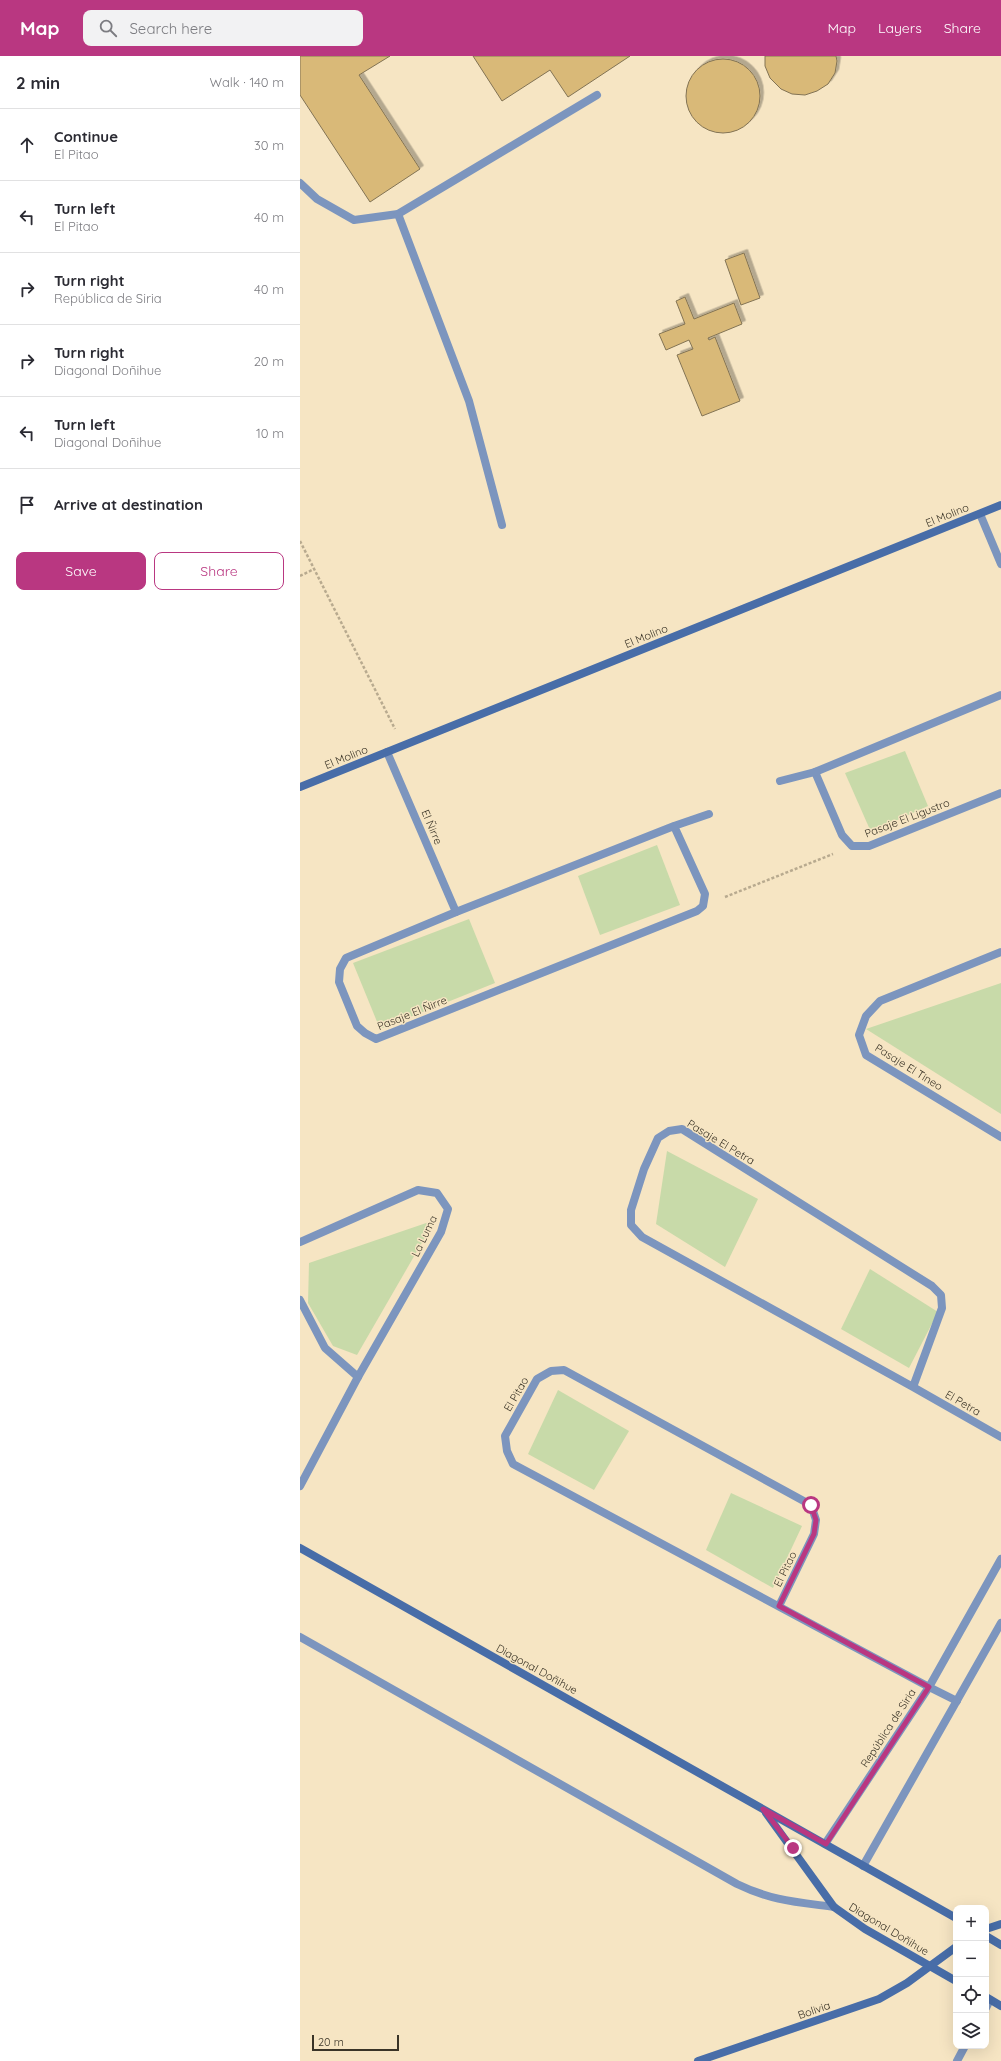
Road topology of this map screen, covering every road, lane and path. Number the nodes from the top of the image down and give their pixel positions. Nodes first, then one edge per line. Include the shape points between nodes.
1 (597, 95) dead end
2 (300, 183) edge
3 (398, 214) junction
4 (1001, 505) edge
5 (980, 514) junction
6 (502, 525) dead end
7 (300, 541) edge
8 (1001, 564) edge
9 (314, 569) junction
10 (300, 576) edge
11 (1001, 695) edge
12 (404, 746) junction
13 (387, 752) junction
14 (815, 772) junction
15 (780, 781) dead end
16 (300, 787) edge
17 (1001, 793) edge
18 (709, 814) dead end
19 (674, 826) junction
20 (852, 846) junction
21 (703, 906) junction
22 (456, 912) junction
23 (1001, 952) edge
24 (1001, 1137) edge
25 (300, 1242) edge
26 (300, 1300) edge
27 (358, 1377) junction
28 (913, 1387) junction
29 (1001, 1437) edge
30 (300, 1486) edge
31 (300, 1548) edge
32 (1001, 1559) edge
33 (779, 1606) junction
34 (1001, 1623) edge
35 (300, 1637) edge
36 (929, 1687) junction
37 (957, 1701) junction
38 (763, 1809) junction
39 (826, 1844) junction
40 (863, 1866) junction
41 (834, 1907) junction
42 (953, 1916) edge
43 (1001, 1924) edge
44 (989, 1928) edge
45 (989, 1938) edge
46 (1001, 1945) edge
47 (953, 1949) edge
48 (929, 1966) junction
49 (953, 1978) edge
50 (989, 1999) edge
51 (1001, 2006) edge
52 (963, 2049) edge
53 (698, 2061) edge
54 (957, 2061) edge

1 - 3 street
2 - 3 street via 317,199 354,220
3 - 6 street via 469,401
4 - 5 street, El Molino
5 - 8 street
5 - 12 street, El Molino
7 - 9 path
9 - 10 path
9 - 12 path
11 - 14 street
12 - 13 street, El Molino
13 - 16 street, El Molino
13 - 22 street, El Ñirre
14 - 15 street
14 - 20 street, Pasaje El Ligustro via 842,835
17 - 20 street, Pasaje El Ligustro via 869,846
18 - 19 street, Pasaje El Ñirre
19 - 21 street via 705,894
19 - 22 street, Pasaje El Ñirre
20 - 21 path
21 - 22 street, Pasaje El Ñirre via 697,911 376,1039 365,1033 357,1026 339,982 340,969 346,958
23 - 24 street, Pasaje El Tineo via 880,1001 866,1016 859,1035 866,1055
25 - 27 street, La Luma via 418,1190 437,1193 448,1210 441,1232
26 - 27 street via 325,1348
27 - 30 street, La Luma
28 - 28 street, Pasaje El Petra via 942,1308 941,1295 932,1286 682,1129 669,1131 658,1138 644,1169 631,1210 631,1225 642,1236
28 - 29 street, El Petra
31 - 38 street, Diagonal Doñihue
32 - 36 street, República de Siria
33 - 33 street, El Pitao via 814,1534 816,1520 811,1505 564,1370 550,1370 537,1379 505,1436 507,1451 514,1464
33 - 36 street, El Pitao
34 - 37 street
35 - 41 street via 737,1884 777,1900
36 - 37 street, El Pitao
36 - 39 street, República de Siria
37 - 40 street
38 - 39 street, Diagonal Doñihue
38 - 41 street, Diagonal Doñihue
39 - 40 street, Diagonal Doñihue
40 - 42 street, Diagonal Doñihue
41 - 48 street, Diagonal Doñihue via 865,1929
43 - 44 street
45 - 46 street
47 - 48 street, Bolivia
48 - 49 street, Diagonal Doñihue
48 - 53 street, Bolivia via 907,1983 879,1999
50 - 51 street
52 - 54 street

